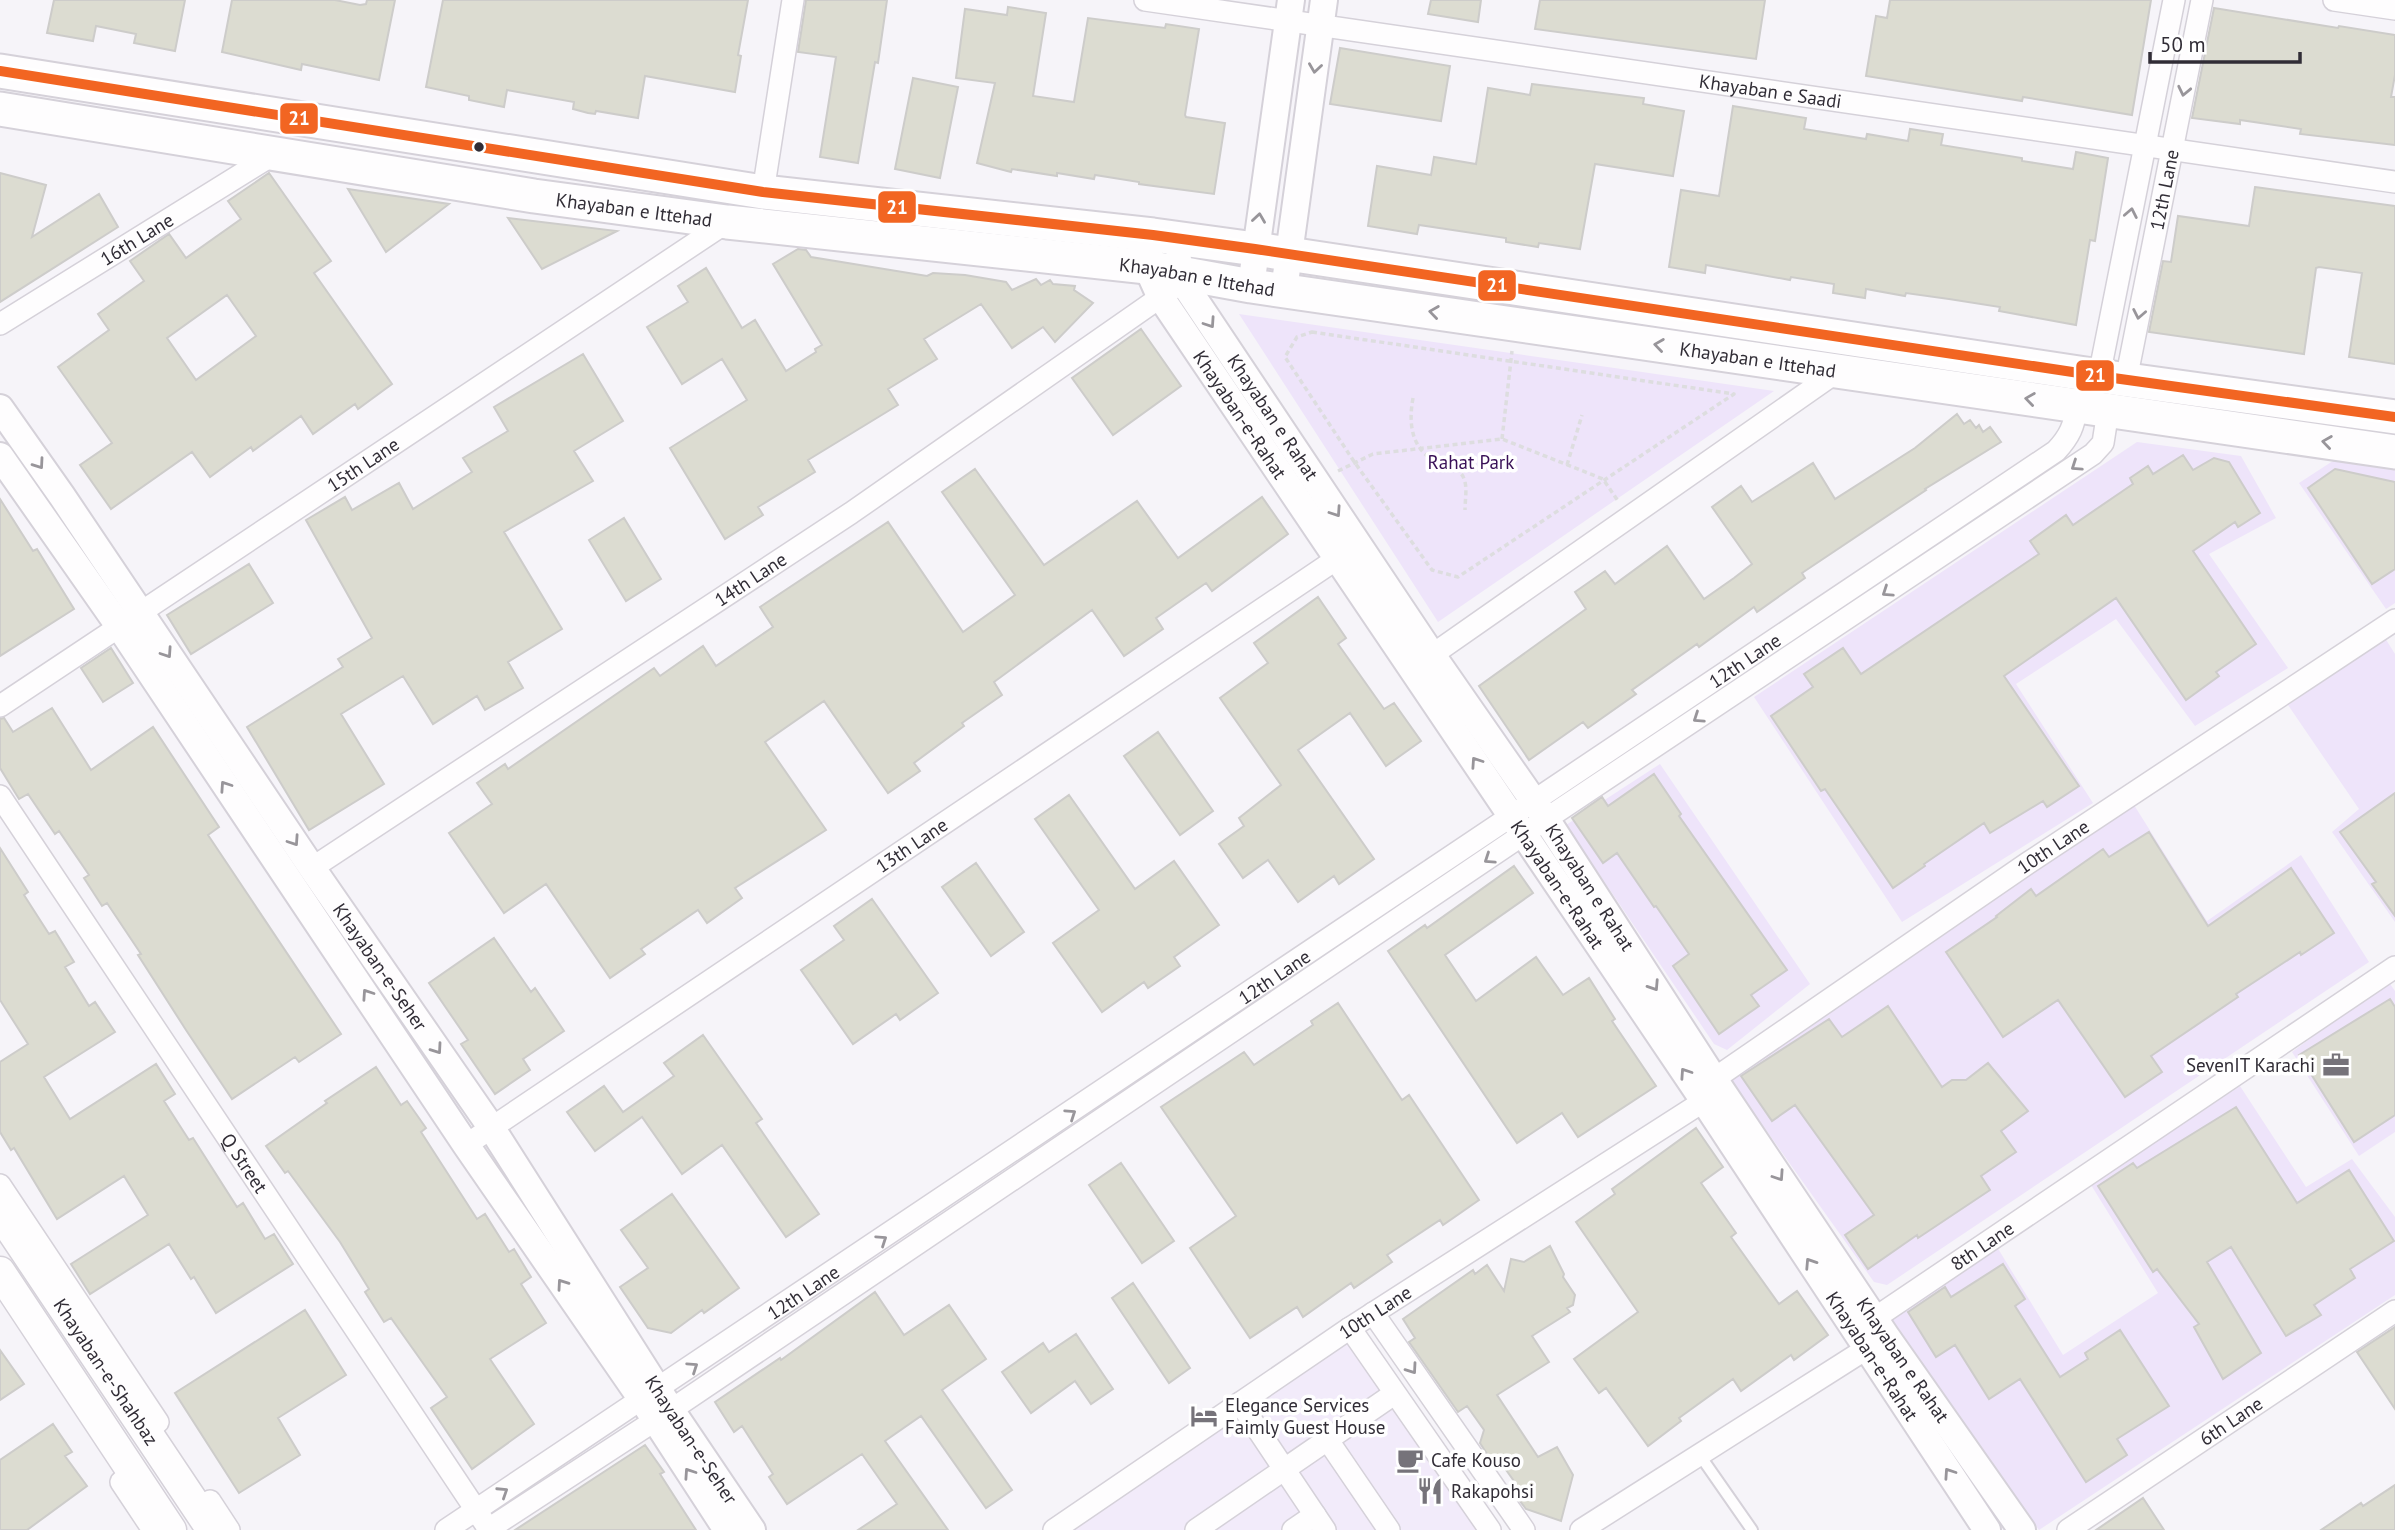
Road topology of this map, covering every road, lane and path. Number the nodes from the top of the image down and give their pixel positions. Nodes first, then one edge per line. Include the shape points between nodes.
1 (793, 0) edge
2 (1145, 0) edge
3 (1324, 0) edge
4 (2174, 0) edge
5 (2202, 0) edge
6 (2334, 0) edge
7 (2395, 9) edge
8 (1290, 11) edge
9 (1321, 27) junction
10 (0, 71) edge
11 (0, 109) edge
12 (2144, 146) junction
13 (2171, 150) junction
14 (274, 154) junction
15 (2395, 182) edge
16 (763, 192) junction
17 (727, 222) junction
18 (1255, 249) junction
19 (1289, 254) junction
20 (1167, 265) junction
21 (1251, 286) junction
22 (1284, 290) junction
23 (0, 324) edge
24 (1516, 324) junction
25 (1511, 362) junction
26 (1838, 371) junction
27 (2113, 378) junction
28 (1413, 398) dead end
29 (0, 408) edge
30 (2093, 408) junction
31 (1582, 415) dead end
32 (2395, 417) edge
33 (1502, 439) junction
34 (1422, 449) junction
35 (2395, 452) edge
36 (0, 456) edge
37 (1355, 463) junction
38 (1567, 466) junction
39 (1603, 479) junction
40 (1316, 482) junction
41 (1465, 510) dead end
42 (1629, 517) junction
43 (1348, 552) junction
44 (129, 619) junction
45 (2395, 620) edge
46 (1432, 655) junction
47 (0, 706) edge
48 (0, 796) edge
49 (1529, 819) junction
50 (312, 868) junction
51 (2395, 967) edge
52 (1709, 1090) junction
53 (491, 1127) junction
54 (466, 1144) junction
55 (0, 1185) edge
56 (0, 1213) edge
57 (0, 1272) edge
58 (0, 1298) edge
59 (2395, 1311) edge
60 (1373, 1313) junction
61 (1875, 1318) junction
62 (1350, 1328) junction
63 (1866, 1349) junction
64 (1394, 1394) junction
65 (1240, 1403) junction
66 (657, 1405) junction
67 (1327, 1439) junction
68 (1699, 1454) junction
69 (1286, 1469) junction
70 (476, 1510) junction
71 (1320, 1522) edge
72 (153, 1530) edge
73 (171, 1530) edge
74 (212, 1530) edge
75 (229, 1530) edge
76 (446, 1530) edge
77 (488, 1530) edge
78 (727, 1530) edge
79 (752, 1530) edge
80 (1054, 1530) edge
81 (1196, 1530) edge
82 (1293, 1530) edge
83 (1390, 1530) edge
84 (1490, 1530) edge
85 (1524, 1530) edge
86 (1581, 1530) edge
87 (1752, 1530) edge
88 (1987, 1530) edge
89 (2022, 1530) edge
90 (2068, 1530) edge

1 - 16 street
2 - 8 street, Khayaban e Saadi
3 - 9 street
4 - 12 street, 12th Lane
5 -> 13 street, 12th Lane
6 - 7 street
8 - 9 street, Khayaban e Saadi
18 -> 8 street
9 - 12 street, Khayaban e Saadi
9 -> 19 street
10 - 16 main road, Khayaban e Ittehad
11 - 14 main road, Khayaban e Ittehad
12 - 13 street, Khayaban e Saadi
27 -> 12 street, 12th Lane
13 - 15 street, Khayaban e Saadi
13 -> 27 street, 12th Lane
14 - 17 main road, Khayaban e Ittehad
14 - 23 street, 16th Lane
16 - 20 main road, Khayaban e Ittehad
17 - 20 main road, Khayaban e Ittehad
17 - 44 street, 15th Lane
18 - 19 main road, Khayaban e Ittehad
18 - 20 main road, Khayaban e Ittehad
18 - 21 street
19 - 22 street
19 - 27 main road, Khayaban e Ittehad
20 - 21 main road, Khayaban e Ittehad
20 -> 40 street, Khayaban e Rahat
20 - 43 street, Khayaban-e-Rahat
20 - 50 street, 14th Lane via 851,513
21 - 22 main road, Khayaban e Ittehad
24 -> 22 main road, Khayaban e Ittehad
24 - 25 path
26 -> 24 main road, Khayaban e Ittehad
25 - 33 path
25 - 37 path via 1311,332 1297,337 1284,357
25 - 39 path via 1734,394
30 -> 26 main road, Khayaban e Ittehad
26 - 42 street
27 - 32 main road, Khayaban e Ittehad
28 - 34 path via 1413,437
29 -> 44 street, Khayaban-e-Seher
35 -> 30 main road, Khayaban e Ittehad
30 - 49 street, 12th Lane via 2056,452
30 -> 49 street, 12th Lane via 2103,443 2093,454
31 - 38 path
33 - 34 path
33 - 38 path
34 - 37 path via 1373,454
34 - 41 path via 1430,458 1456,467 1465,480
36 - 44 street, Khayaban-e-Seher
37 - 39 path via 1432,570 1458,577
37 - 40 path
38 - 39 path
39 - 42 path
40 -> 43 street, Khayaban e Rahat
42 - 46 street
43 - 46 street, Khayaban e Rahat
49 -> 43 street, Khayaban-e-Rahat
43 - 53 street, 13th Lane
44 - 47 street, 15th Lane
44 -> 50 street, Khayaban-e-Seher
54 -> 44 street, Khayaban-e-Seher
45 - 52 street, 10th Lane via 2028,863
46 - 49 street, Khayaban e Rahat
48 - 70 street, Q Street
49 - 52 street, Khayaban e Rahat
49 - 66 street, 12th Lane
50 -> 53 street, Khayaban-e-Seher
51 - 61 street, 8th Lane
52 - 60 street, 10th Lane
52 -> 61 street, Khayaban e Rahat
63 -> 52 street, Khayaban-e-Rahat
53 - 54 street, 13th Lane
53 - 66 street, Khayaban-e-Seher
66 -> 54 street, Khayaban-e-Seher
55 - 75 street
56 - 74 main road, Khayaban-e-Shahbaz
57 - 73 main road, Khayaban-e-Shahbaz
58 - 72 street
59 - 90 street, 6th Lane
60 - 62 street, 10th Lane
60 -> 85 street
61 - 63 street
61 - 89 street, Khayaban e Rahat
62 - 64 street
62 - 65 street, 10th Lane
63 - 68 street
88 -> 63 street, Khayaban-e-Rahat
64 - 67 street
64 - 84 street
65 - 69 street
65 - 80 street, 10th Lane
70 -> 66 street, 12th Lane
66 - 77 street, 12th Lane
78 -> 66 street, Khayaban-e-Seher
66 - 79 street, Khayaban-e-Seher
67 - 69 street
67 - 83 street
68 - 86 street
68 - 87 lane
69 - 71 street
69 - 81 street
70 - 76 street, 12th Lane
70 - 77 street, Q Street
71 - 82 street

